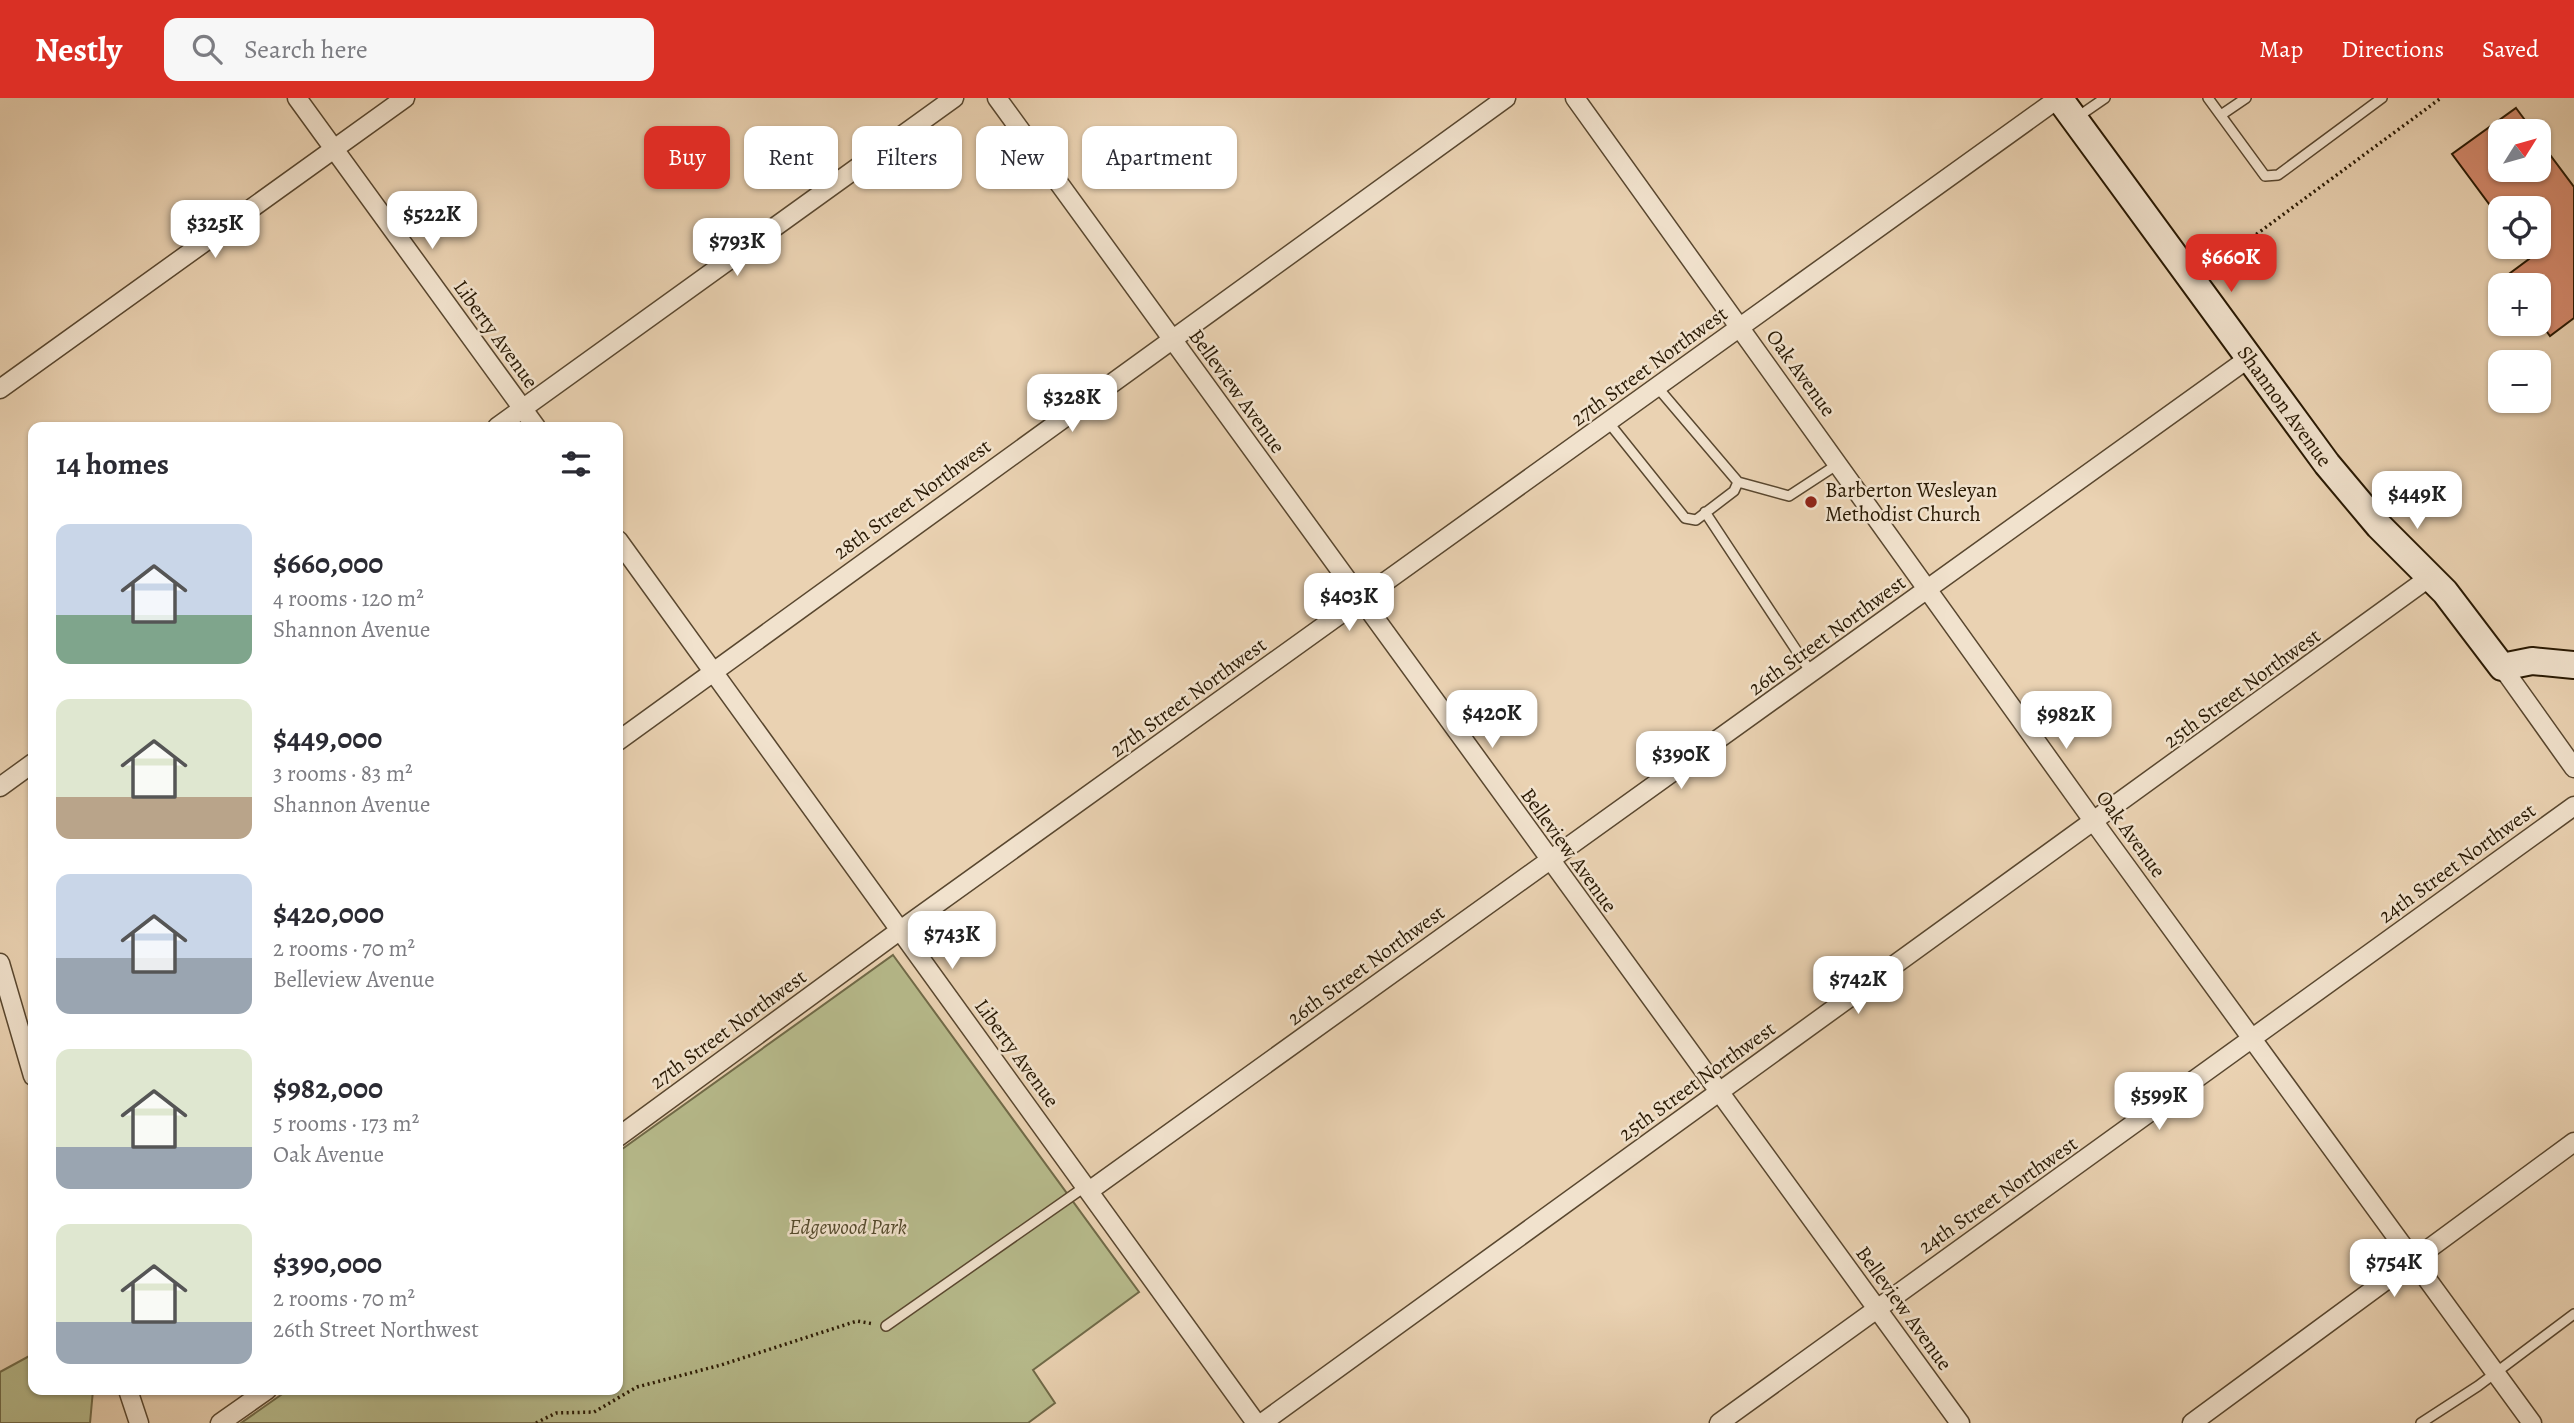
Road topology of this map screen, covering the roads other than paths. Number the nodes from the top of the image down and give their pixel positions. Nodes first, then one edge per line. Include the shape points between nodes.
1 (297, 98) edge
2 (405, 98) edge
3 (954, 98) edge
4 (997, 98) edge
5 (1506, 98) edge
6 (1575, 98) edge
7 (2059, 98) edge
8 (2105, 98) edge
9 (2208, 98) edge
10 (2246, 98) edge
11 (2382, 98) edge
12 (2221, 115) junction
13 (2075, 119) junction
14 (334, 150) junction
15 (1740, 328) junction
16 (1171, 339) junction
17 (2249, 358) junction
18 (1658, 388) junction
19 (0, 389) edge
20 (523, 408) junction
21 (504, 422) edge
22 (533, 422) edge
23 (1609, 423) junction
24 (1838, 464) junction
25 (1738, 482) junction
26 (1705, 512) junction
27 (623, 547) edge
28 (2430, 577) junction
29 (1928, 590) junction
30 (1360, 601) junction
31 (2574, 665) edge
32 (2502, 667) junction
33 (713, 672) junction
34 (1812, 674) junction
35 (623, 737) edge
36 (28, 767) edge
37 (2574, 768) edge
38 (0, 787) edge
39 (2574, 806) edge
40 (2094, 822) junction
41 (1549, 862) junction
42 (899, 931) junction
43 (0, 963) edge
44 (6, 1003) edge
45 (2253, 1040) junction
46 (28, 1062) edge
47 (1718, 1093) junction
48 (623, 1133) edge
49 (2574, 1142) edge
50 (1087, 1189) junction
51 (2414, 1260) junction
52 (1876, 1309) junction
53 (2574, 1314) edge
54 (886, 1326) road end
55 (2494, 1371) junction
56 (130, 1395) edge
57 (260, 1395) edge
58 (139, 1423) edge
59 (220, 1423) edge
60 (1256, 1423) edge
61 (1262, 1423) edge
62 (1719, 1423) edge
63 (1959, 1423) edge
64 (2192, 1423) edge
65 (2421, 1423) edge
66 (2532, 1423) edge

1 - 14 street, Liberty Avenue
2 - 14 street
3 - 20 street
4 - 16 street, Belleview Avenue
5 - 16 street, 28th Street Northwest
6 - 15 street, Oak Avenue
7 - 13 street, Shannon Avenue
7 - 15 street, 27th Street Northwest
8 - 13 lane
9 - 12 lane
10 - 12 lane
11 - 12 lane via 2278,175 2265,176
13 - 17 street, Shannon Avenue
14 - 19 street
14 - 20 street, Liberty Avenue
15 - 18 street, 27th Street Northwest
15 - 24 street, Oak Avenue
16 - 30 street, Belleview Avenue
16 - 33 street, 28th Street Northwest
17 - 28 street, Shannon Avenue via 2326,464
17 - 29 street, 26th Street Northwest
18 - 23 street, 27th Street Northwest
18 - 25 lane
20 - 21 street
20 - 22 street, Liberty Avenue
23 - 26 lane via 1685,518 1696,520
23 - 30 street, 27th Street Northwest
24 - 25 lane via 1789,496
24 - 29 street, Oak Avenue
25 - 26 lane via 1734,491
26 - 34 lane
27 - 33 street, Liberty Avenue
28 - 32 street, Shannon Avenue
28 - 40 street, 25th Street Northwest
29 - 34 street, 26th Street Northwest
29 - 40 street, Oak Avenue
30 - 41 street, Belleview Avenue
30 - 42 street, 27th Street Northwest
31 - 32 street via 2532,661
32 - 37 street, Shannon Avenue
33 - 35 street, 28th Street Northwest
33 - 42 street, Liberty Avenue
34 - 41 street, 26th Street Northwest
36 - 38 street
39 - 45 street, 24th Street Northwest
40 - 45 street, Oak Avenue
40 - 47 street, 25th Street Northwest
41 - 47 street, Belleview Avenue
41 - 50 street, 26th Street Northwest
42 - 48 street, 27th Street Northwest
42 - 50 street, Liberty Avenue
43 - 44 street
44 - 46 street
45 - 51 street, Oak Avenue
45 - 52 street, 24th Street Northwest
47 - 52 street, Belleview Avenue
47 - 61 street, 25th Street Northwest
49 - 51 street
50 - 54 lane
50 - 60 street, Liberty Avenue
51 - 55 street, Oak Avenue
51 - 64 street
52 - 62 street, 24th Street Northwest
52 - 63 street, Belleview Avenue
53 - 55 lane
55 - 65 lane
55 - 66 street, Oak Avenue
56 - 58 street
57 - 59 street

